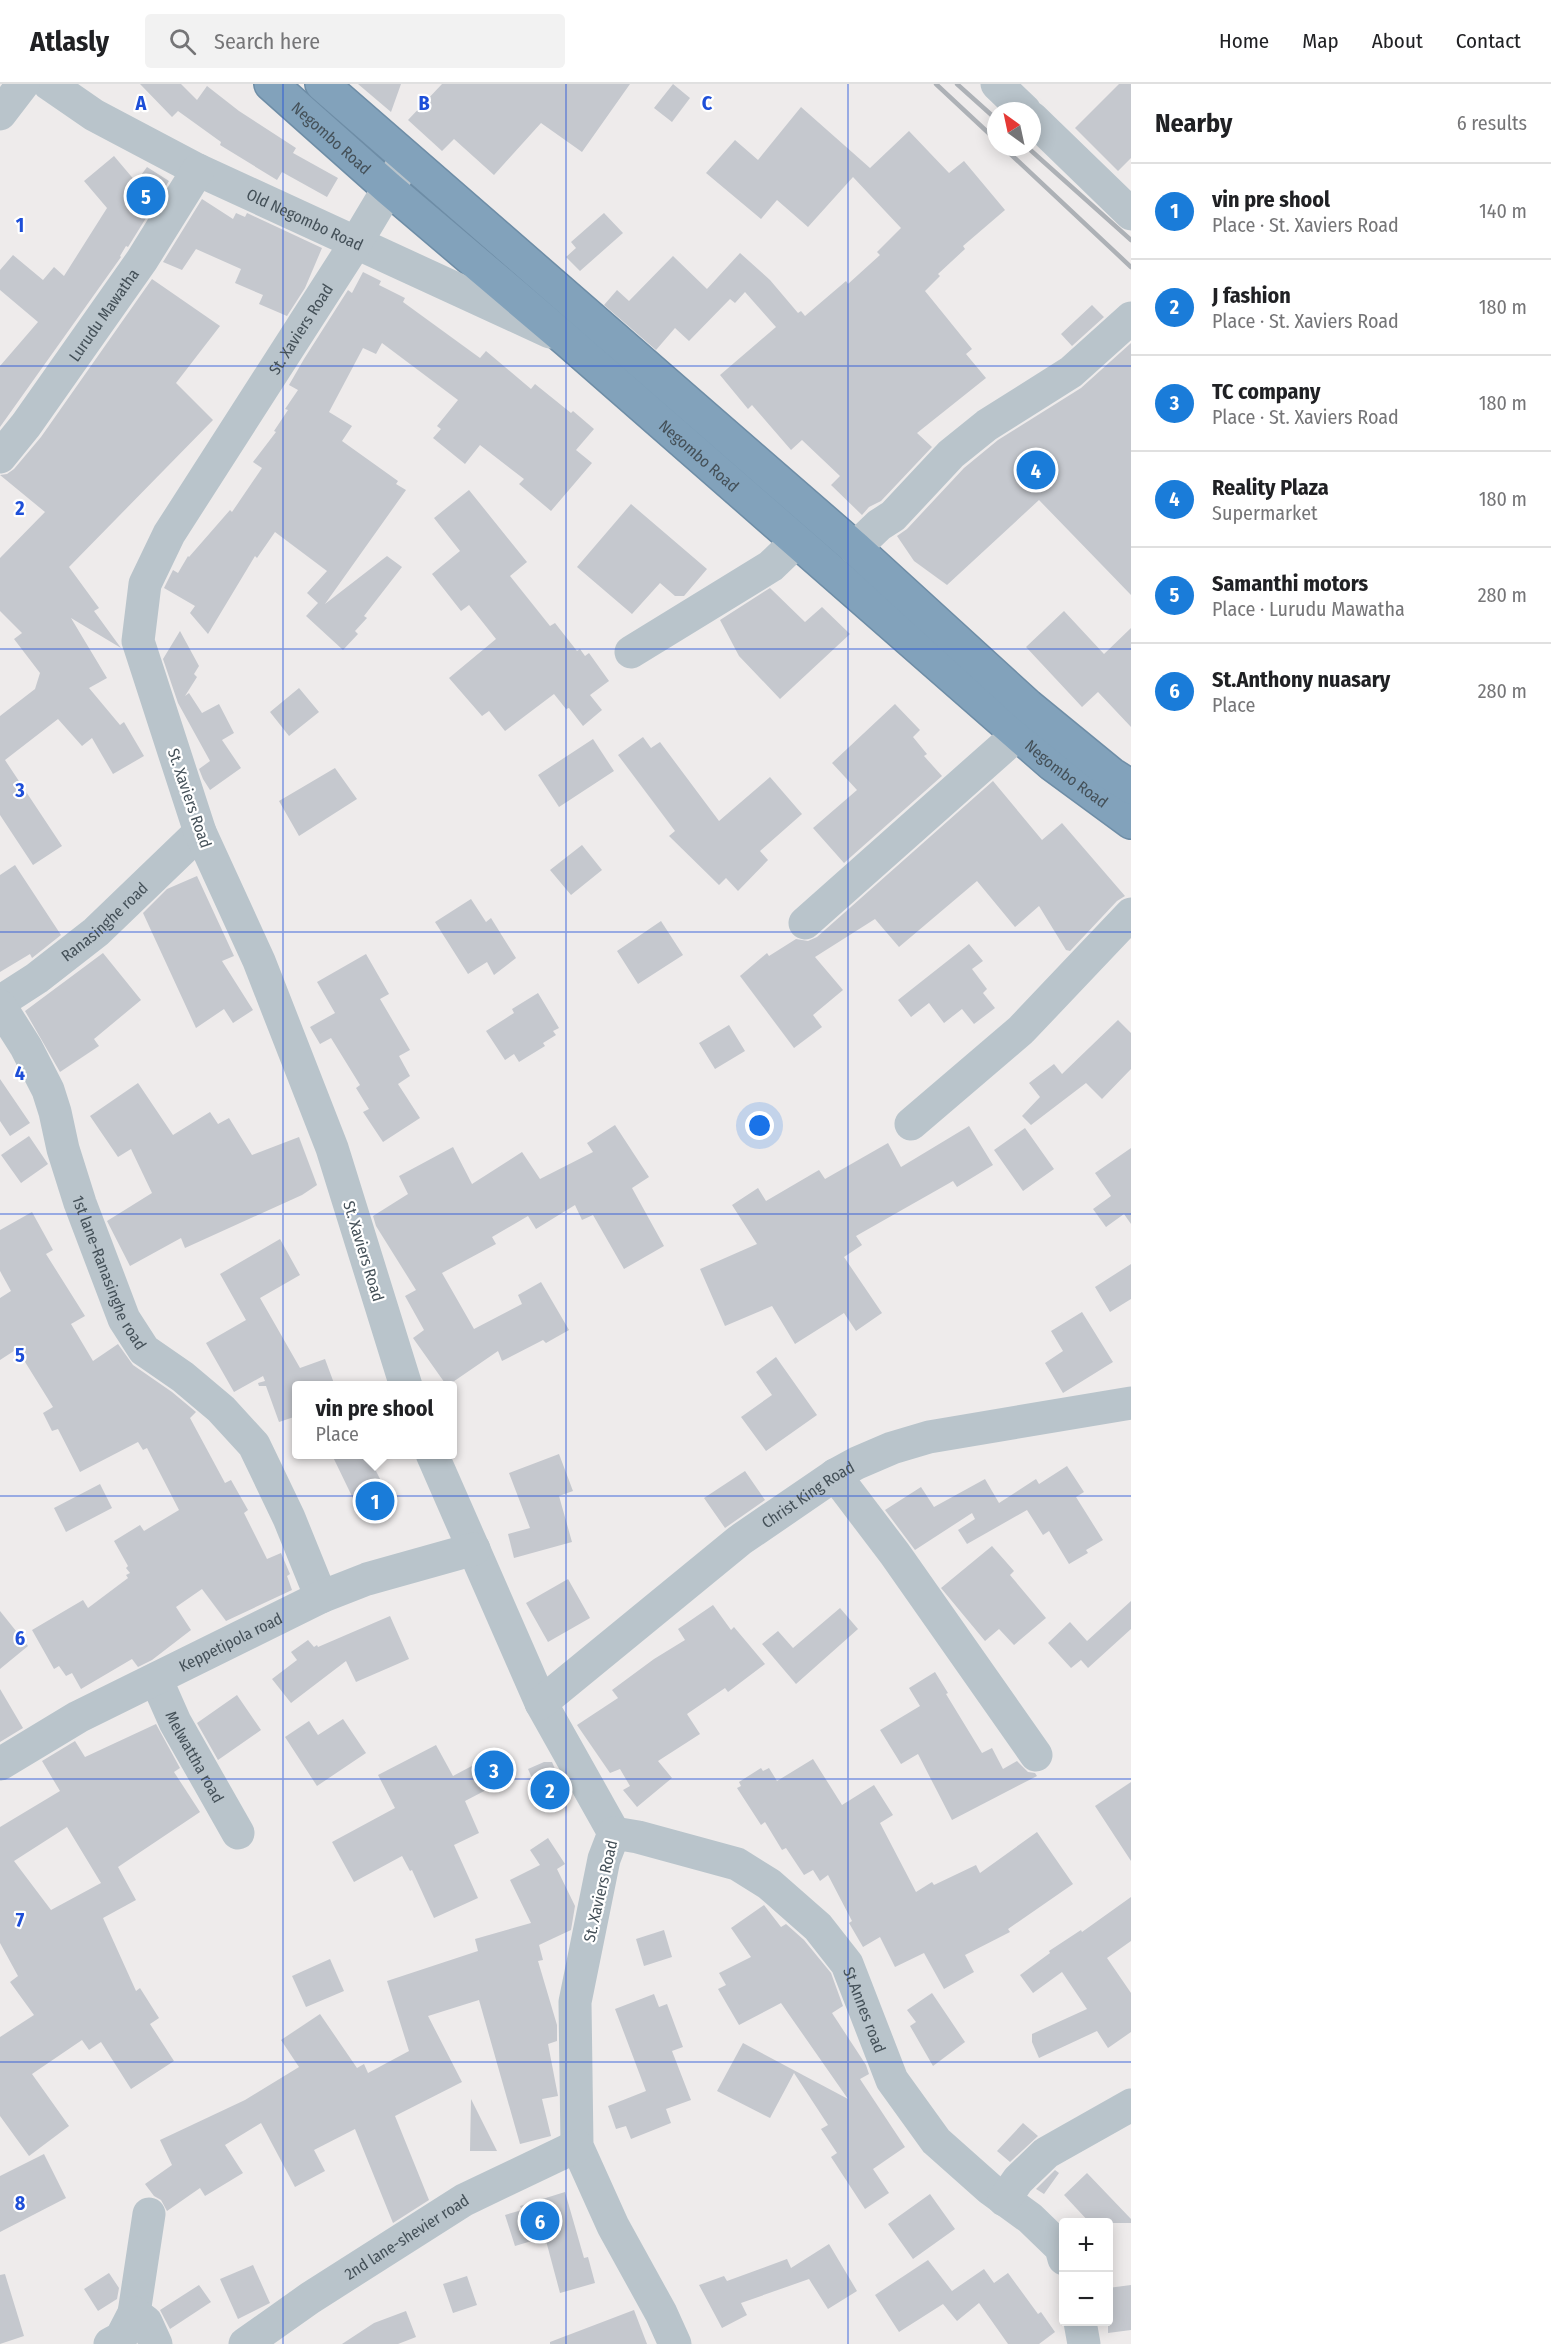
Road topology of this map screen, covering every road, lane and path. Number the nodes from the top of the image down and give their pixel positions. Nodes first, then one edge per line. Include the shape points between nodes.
1 (23, 84) edge
2 (48, 84) edge
3 (271, 84) edge
4 (322, 84) edge
5 (997, 84) edge
6 (1016, 102) edge
7 (0, 114) edge
8 (1041, 127) edge
9 (406, 159) junction
10 (198, 170) junction
11 (388, 188) junction
12 (1131, 214) edge
13 (357, 241) junction
14 (1131, 318) edge
15 (568, 340) junction
16 (0, 457) edge
17 (796, 542) junction
18 (855, 549) junction
19 (631, 652) dead end
20 (1018, 734) junction
21 (1131, 787) edge
22 (1131, 822) edge
23 (200, 832) junction
24 (1131, 914) edge
25 (805, 922) dead end
26 (0, 1004) edge
27 (911, 1124) dead end
28 (404, 1381) edge
29 (1131, 1403) edge
30 (434, 1459) edge
31 (835, 1475) junction
32 (474, 1549) junction
33 (321, 1597) junction
34 (156, 1679) junction
35 (541, 1703) junction
36 (1036, 1755) dead end
37 (0, 1764) edge
38 (238, 1833) dead end
39 (614, 1833) junction
40 (1131, 2105) edge
41 (577, 2146) junction
42 (1004, 2200) junction
43 (149, 2214) dead end
44 (1059, 2246) edge
45 (134, 2313) junction
46 (1081, 2326) edge
47 (110, 2344) edge
48 (156, 2344) edge
49 (245, 2344) edge
50 (675, 2344) edge
51 (1083, 2344) edge

1 - 7 street
2 - 10 street, Old Negombo Road via 94,115
3 - 11 highway, Negombo Road
4 - 9 highway, Negombo Road
5 - 6 street
8 - 12 street
9 - 11 street, St. Xaviers Road
9 - 18 highway, Negombo Road
10 - 13 street, Old Negombo Road
10 - 16 street, Lurudu Mawatha via 142,260
11 - 13 street, St. Xaviers Road
11 - 15 highway, Negombo Road
13 - 15 street, Old Negombo Road
13 - 23 street, St. Xaviers Road via 169,534 145,584 138,641
14 - 18 street via 1071,372 987,425 951,454 893,516
15 - 17 highway, Negombo Road
17 - 19 street via 771,566
17 - 20 highway, Negombo Road
18 - 21 highway, Negombo Road via 1028,706
20 - 22 highway, Negombo Road
20 - 25 street
23 - 26 street, Ranasinghe road via 96,932
23 - 28 street, St. Xaviers Road via 259,961 332,1148
24 - 27 street via 1021,1030
26 - 33 street, 1st lane-Ranasinghe road via 48,1090 73,1182 124,1319 144,1350 221,1409 254,1445 290,1518
29 - 31 street, Christ King Road via 929,1437 891,1448
30 - 32 street, St. Xaviers Road
31 - 35 street, Christ King Road via 740,1539
31 - 36 street
32 - 33 street, Keppetipola road
32 - 35 street, St. Xaviers Road
33 - 34 street, Keppetipola road
34 - 37 street, Keppetipola road via 78,1717
34 - 38 street, Melwattha road
35 - 39 street, St. Xaviers Road
39 - 41 street, St. Xaviers Road via 604,1859 575,2002
39 - 42 street, St.Annes road via 737,1864 769,1884 818,1927 847,1964 892,2080 936,2141
40 - 42 street via 1046,2153
41 - 49 street, 2nd lane-shevier road via 464,2200
41 - 50 street, St. Xaviers Road via 613,2226
42 - 44 street, St.Annes road
43 - 45 street
45 - 47 street via 121,2338
45 - 48 street via 146,2322
46 - 51 street

